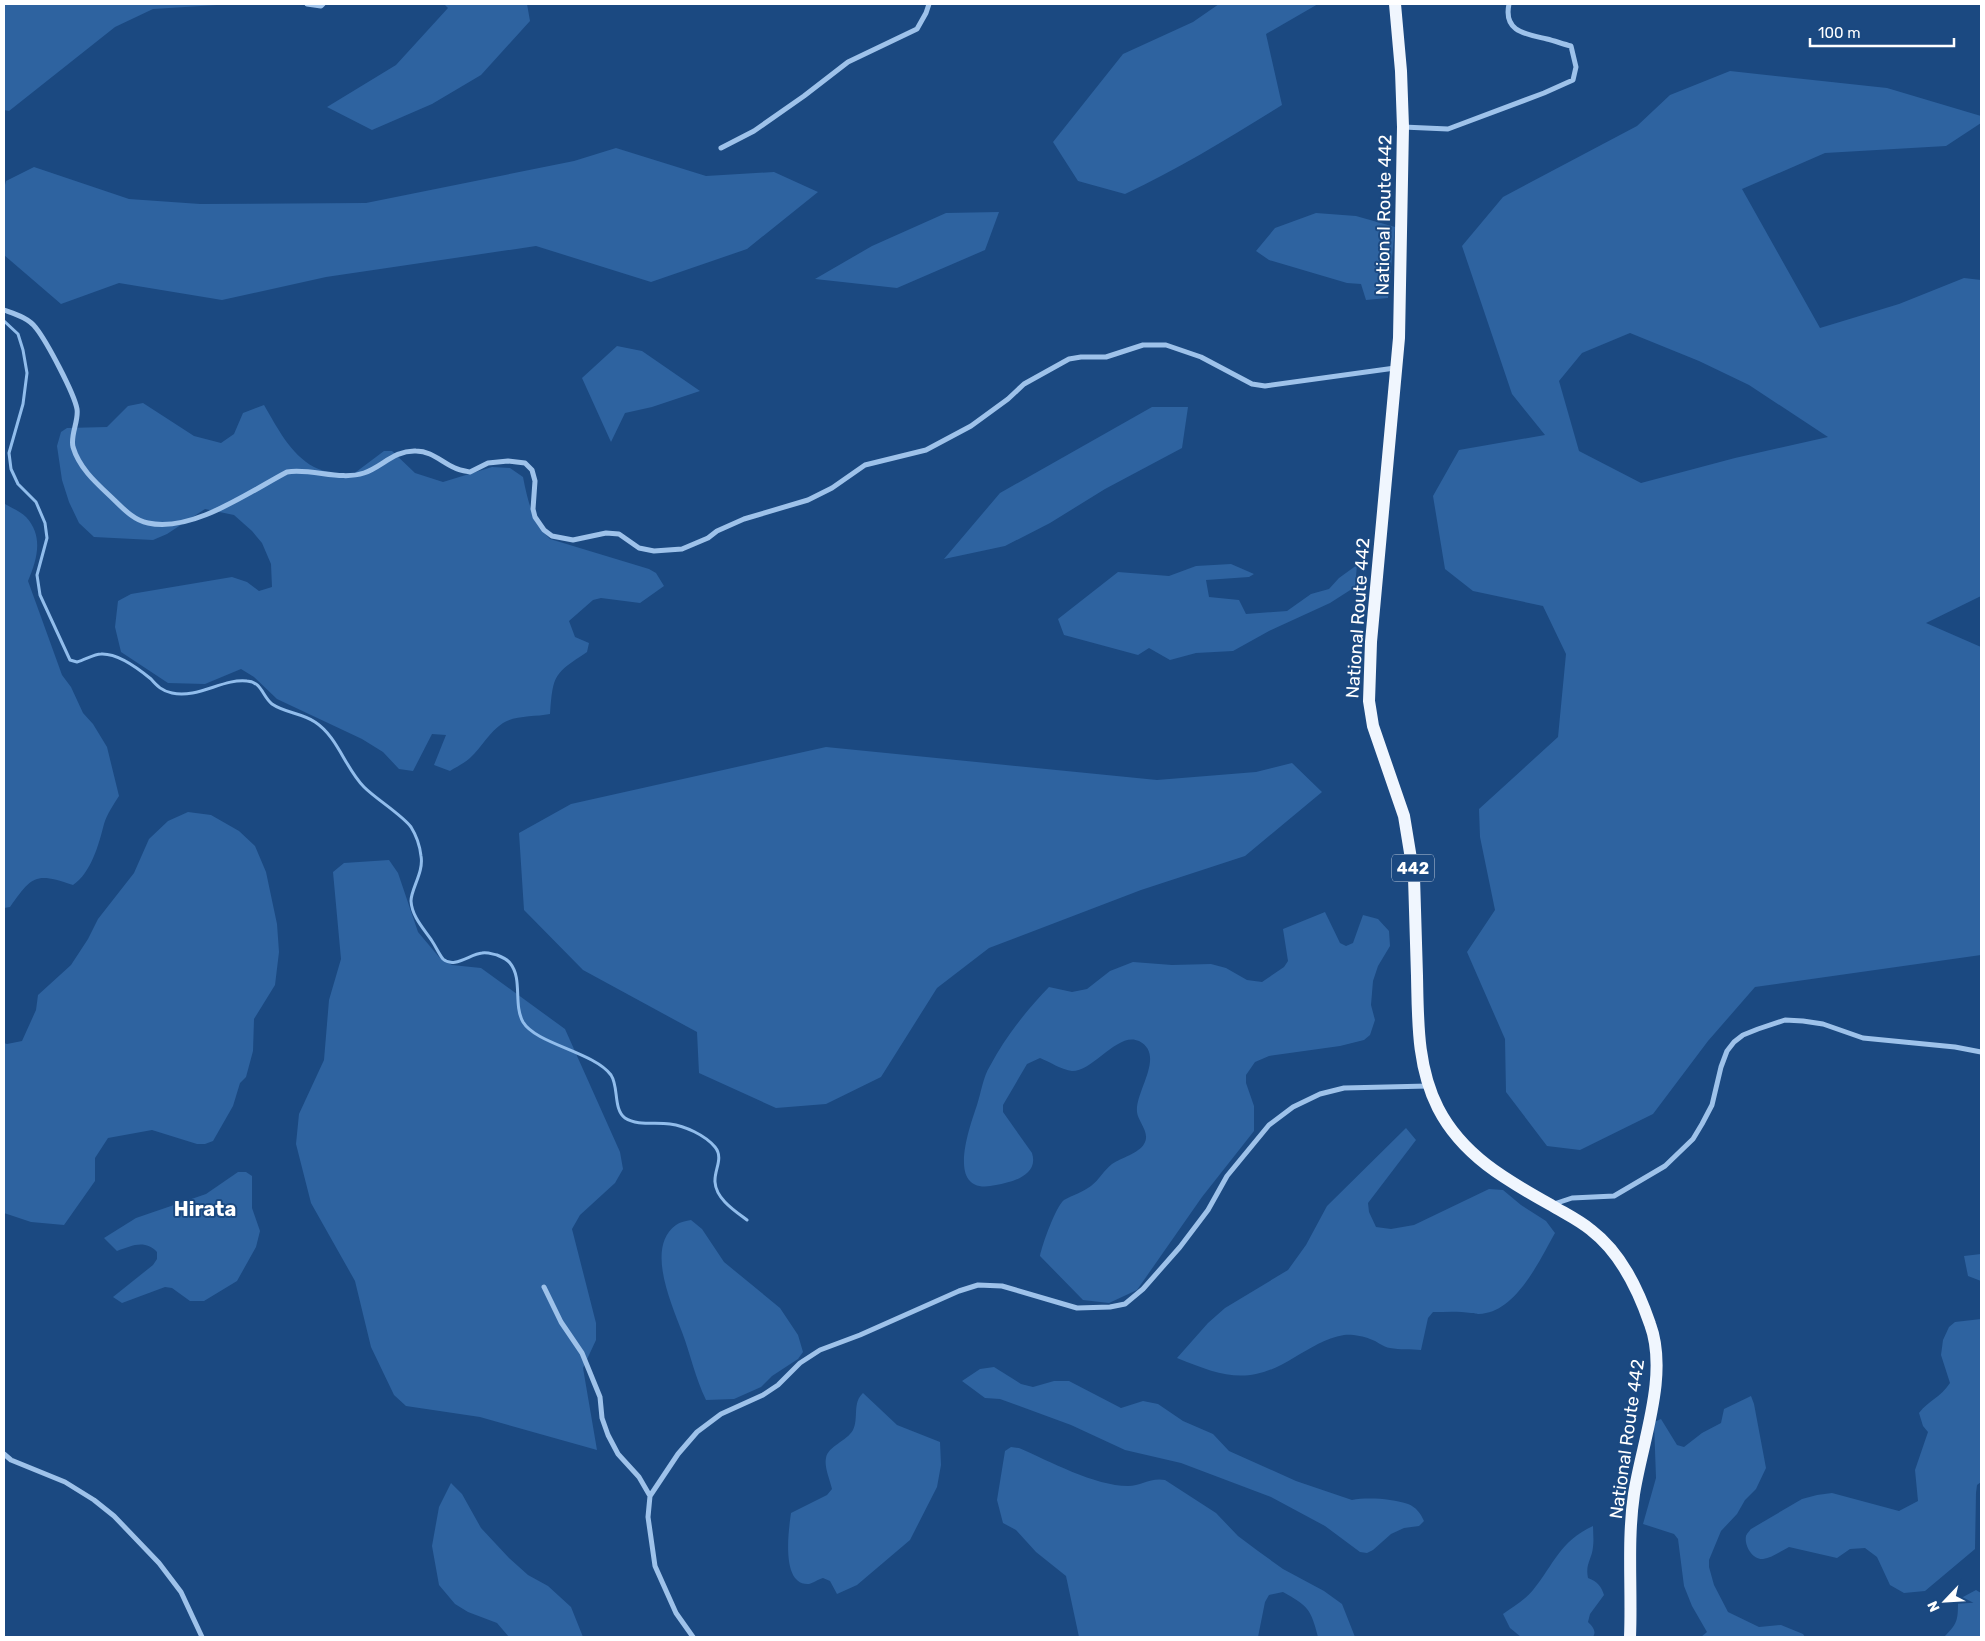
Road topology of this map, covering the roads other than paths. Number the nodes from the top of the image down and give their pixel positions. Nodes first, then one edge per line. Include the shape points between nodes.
1 (307, 4) edge
2 (323, 4) edge
3 (929, 4) edge
4 (1395, 4) edge
5 (1509, 4) edge
6 (1403, 127) junction
7 (721, 148) dead end
8 (4, 310) edge
9 (1396, 368) junction
10 (1981, 1052) edge
11 (1428, 1086) junction
12 (1552, 1206) junction
13 (544, 1287) dead end
14 (4, 1454) edge
15 (650, 1496) junction
16 (202, 1637) edge
17 (693, 1637) edge
18 (1630, 1637) edge

1 - 2 street
3 - 7 street via 917,29 848,62 754,131
4 - 6 highway, National Route 442 / 442 via 1402,71
5 - 6 street via 1507,14 1513,27 1522,33 1571,46 1576,67 1572,80 1448,129
6 - 9 highway, National Route 442 / 442
8 - 9 street via 23,317 36,327 67,383 77,410 73,445 79,462 94,481 132,516 147,523 171,525 200,518 287,472 364,473 394,455 416,451 434,455 454,468 470,472 488,463 525,463 535,480 535,517 552,536 573,540 606,533 620,534 639,548 654,551 682,548 708,538 717,530 808,500 865,465 926,450 971,426 1024,384 1069,359 1106,357 1143,345 1166,345 1201,357 1252,384 1265,386
9 - 11 highway, National Route 442 / 442 via 1369,701 1373,726 1404,816 1411,849 1418,1025
10 - 12 street via 1863,1038 1803,1020 1786,1020 1758,1029 1734,1042 1721,1067 1712,1105 1702,1124 1693,1138 1665,1166 1614,1196 1572,1198
11 - 12 highway, National Route 442 / 442 via 1446,1122 1477,1158 1505,1179
11 - 15 street via 1344,1088 1320,1094 1293,1107 1269,1125 1227,1176 1208,1210 1180,1247 1144,1289 1125,1304 1077,1308 1002,1286 978,1285 958,1291 820,1350 800,1363 778,1385 721,1414 697,1432
12 - 18 highway, National Route 442 / 442 via 1592,1230 1623,1264 1651,1324 1656,1344 1656,1383 1634,1496
13 - 15 street via 561,1322 582,1353 600,1397 608,1435 618,1454 639,1477
14 - 16 street via 64,1482 114,1516 181,1592
15 - 17 street via 648,1517 655,1566 676,1613

